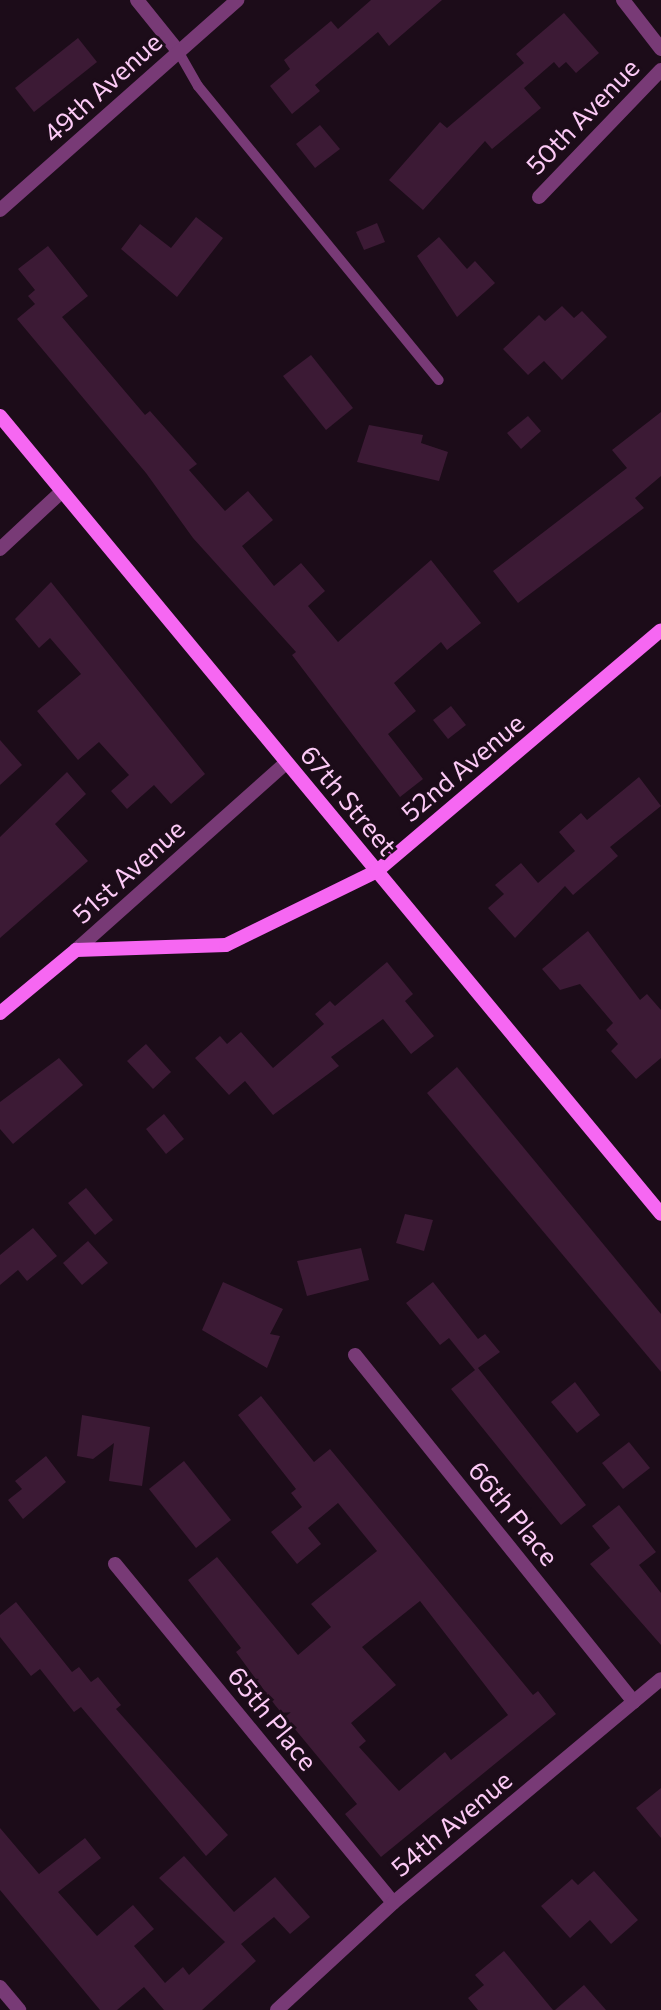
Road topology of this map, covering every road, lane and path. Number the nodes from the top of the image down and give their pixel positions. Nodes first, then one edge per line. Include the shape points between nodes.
1 (136, 0) edge
2 (237, 0) edge
3 (623, 0) edge
4 (661, 49) edge
5 (178, 51) junction
6 (661, 70) edge
7 (539, 197) dead end
8 (0, 210) edge
9 (439, 380) dead end
10 (0, 416) edge
11 (58, 494) junction
12 (0, 549) edge
13 (661, 630) edge
14 (286, 763) junction
15 (377, 871) junction
16 (76, 950) junction
17 (0, 1013) edge
18 (661, 1214) edge
19 (355, 1355) dead end
20 (115, 1564) dead end
21 (661, 1679) edge
22 (634, 1702) junction
23 (393, 1903) junction
24 (0, 1987) edge
25 (19, 2010) edge
26 (277, 2010) edge

1 - 5 street
2 - 5 street, 49th Avenue
3 - 4 street
5 - 8 street, 49th Avenue
5 - 9 lane via 215,107
6 - 7 street, 50th Avenue
10 - 11 street, 67th Street
11 - 12 street
11 - 14 street, 67th Street
13 - 15 street, 52nd Avenue
14 - 15 street, 67th Street
14 - 16 street, 51st Avenue
15 - 16 street, 52nd Avenue via 226,945
15 - 18 street, 67th Street
16 - 17 street, 51st Avenue
19 - 22 street, 66th Place
20 - 23 street, 65th Place
21 - 22 street, 54th Avenue
22 - 23 street, 54th Avenue
23 - 26 street, 54th Avenue
24 - 25 street

